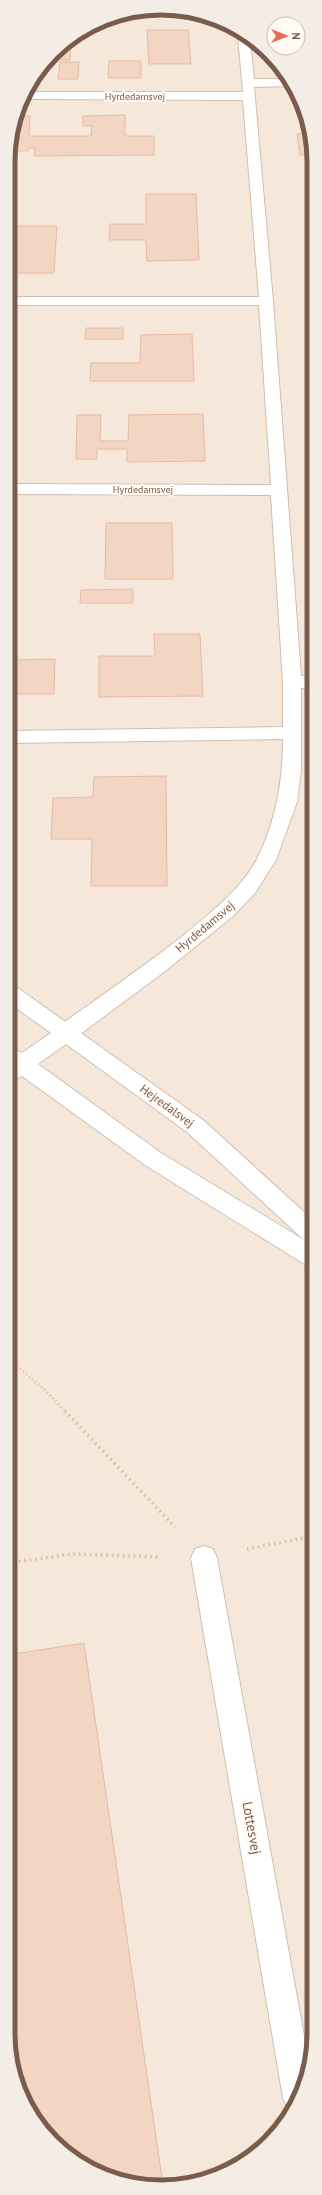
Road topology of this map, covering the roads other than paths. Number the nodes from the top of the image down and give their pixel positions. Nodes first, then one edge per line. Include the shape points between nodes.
1 (244, 41) edge
2 (285, 84) edge
3 (247, 90) junction
4 (30, 96) edge
5 (15, 301) edge
6 (266, 301) junction
7 (15, 489) edge
8 (278, 490) junction
9 (292, 682) junction
10 (307, 682) edge
11 (293, 733) junction
12 (15, 737) edge
13 (15, 996) edge
14 (67, 1032) junction
15 (15, 1063) edge
16 (15, 1065) edge
17 (307, 1229) edge
18 (307, 1254) edge
19 (204, 1558) road end
20 (297, 2087) edge

1 - 3 street, Hyrdedamsvej
2 - 3 street
3 - 4 street, Hyrdedamsvej
3 - 6 street, Hyrdedamsvej
5 - 6 street
6 - 8 street, Hyrdedamsvej
7 - 8 street, Hyrdedamsvej
8 - 9 street, Hyrdedamsvej
9 - 10 street
9 - 11 street, Hyrdedamsvej
11 - 12 street
11 - 14 street, Hyrdedamsvej via 292,770 282,817 266,860 248,888 199,934
13 - 14 street, Hejredalsvej
14 - 15 street, Hyrdedamsvej
14 - 17 street, Hejredalsvej via 195,1126
16 - 18 street via 154,1158
19 - 20 street, Lottesvej

